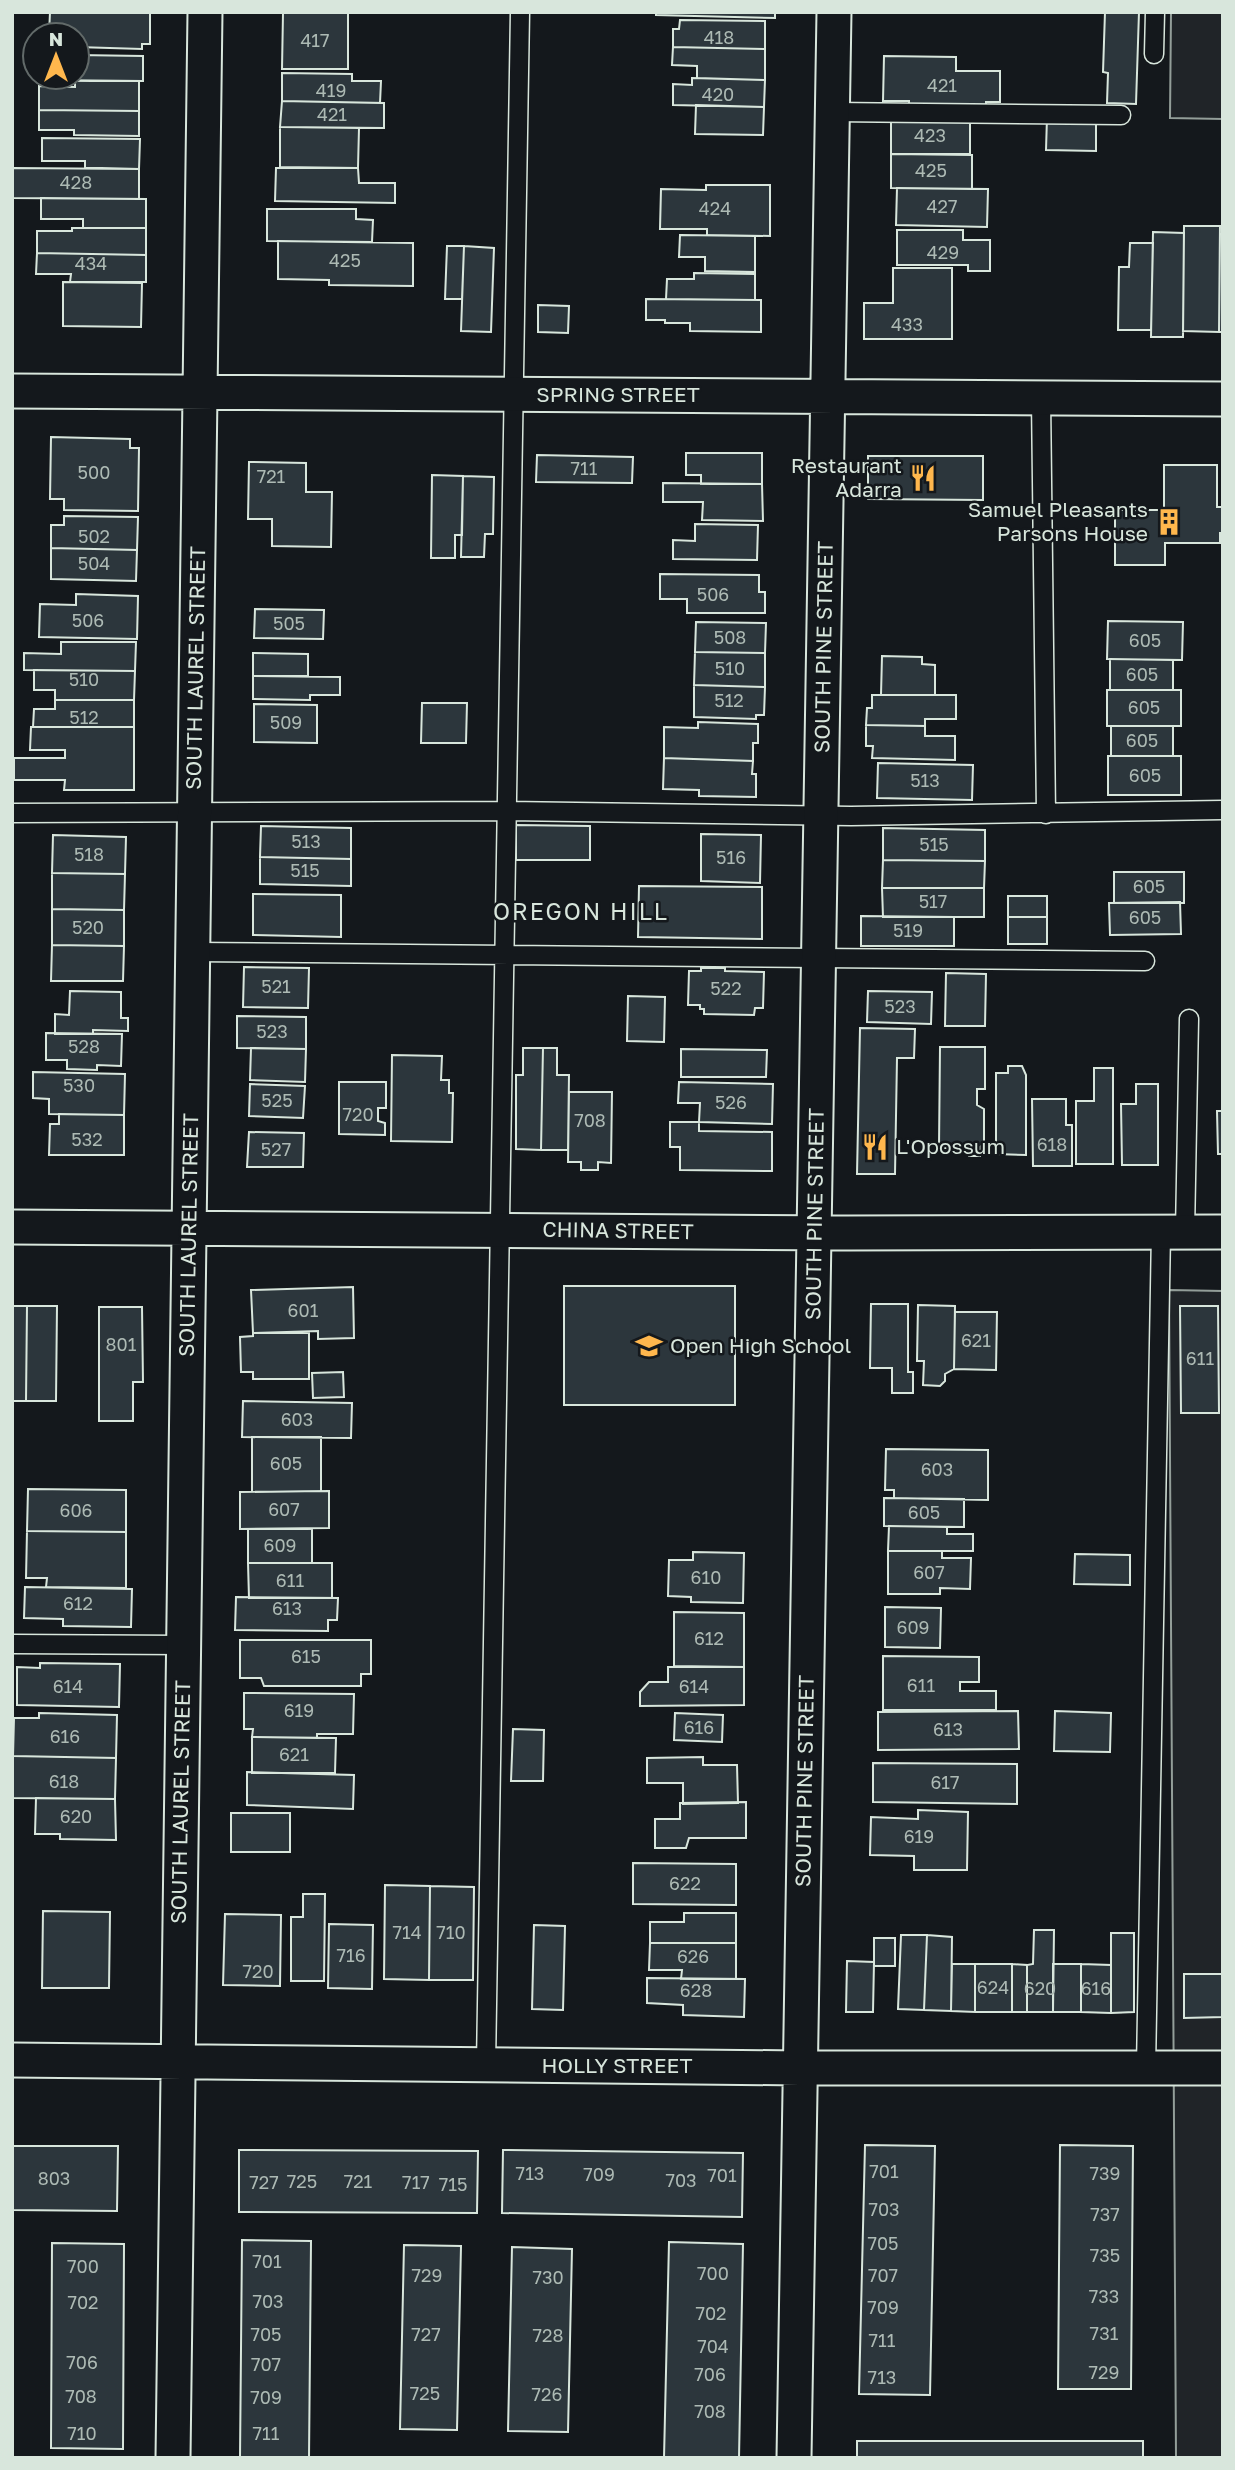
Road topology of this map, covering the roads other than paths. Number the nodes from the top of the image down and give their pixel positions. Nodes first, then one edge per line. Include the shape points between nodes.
1 (205, 12) edge
2 (520, 12) edge
3 (834, 12) edge
4 (1155, 12) edge
5 (1154, 54) dead end
6 (833, 111) junction
7 (1121, 115) dead end
8 (12, 391) edge
9 (200, 393) junction
10 (516, 394) junction
11 (828, 396) junction
12 (1041, 398) junction
13 (1223, 399) edge
14 (1223, 810) edge
15 (506, 811) junction
16 (194, 812) junction
17 (12, 813) edge
18 (1046, 814) junction
19 (821, 816) junction
20 (192, 953) junction
21 (503, 956) junction
22 (819, 958) junction
23 (1145, 961) dead end
24 (1189, 1019) dead end
25 (12, 1227) edge
26 (189, 1228) junction
27 (499, 1230) junction
28 (814, 1232) junction
29 (1173, 1232) junction
30 (1223, 1232) edge
31 (12, 1644) edge
32 (183, 1645) junction
33 (12, 2060) edge
34 (178, 2063) junction
35 (486, 2065) junction
36 (800, 2068) junction
37 (1146, 2068) junction
38 (1223, 2068) edge
39 (173, 2458) edge
40 (794, 2458) edge

1 - 9 street, SOUTH LAUREL STREET
2 - 10 lane
3 - 6 street, SOUTH PINE STREET
4 - 5 lane
6 - 7 lane
6 - 11 street, SOUTH PINE STREET
8 - 9 street, SPRING STREET
9 - 10 street, SPRING STREET
9 - 16 street, SOUTH LAUREL STREET
10 - 11 street, SPRING STREET
10 - 15 lane
11 - 12 street, SPRING STREET
11 - 19 street, SOUTH PINE STREET
12 - 13 street, SPRING STREET
12 - 18 lane
14 - 18 lane
15 - 16 lane
15 - 19 lane
15 - 21 lane
16 - 17 lane
16 - 20 street, SOUTH LAUREL STREET
18 - 19 lane
19 - 22 street, SOUTH PINE STREET
20 - 21 lane
20 - 26 street, SOUTH LAUREL STREET
21 - 22 lane
21 - 27 lane
22 - 23 lane
22 - 28 street, SOUTH PINE STREET
24 - 29 lane
25 - 26 street, CHINA STREET
26 - 27 street, CHINA STREET
26 - 32 street, SOUTH LAUREL STREET
27 - 28 street, CHINA STREET
27 - 35 lane
28 - 29 street, CHINA STREET
28 - 36 street, SOUTH PINE STREET
29 - 30 street, CHINA STREET
29 - 37 lane
31 - 32 lane
32 - 34 street, SOUTH LAUREL STREET
33 - 34 street, HOLLY STREET
34 - 35 street, HOLLY STREET
34 - 39 street, SOUTH LAUREL STREET
35 - 36 street, HOLLY STREET
36 - 37 street, HOLLY STREET
36 - 40 street, SOUTH PINE STREET
37 - 38 street, HOLLY STREET

